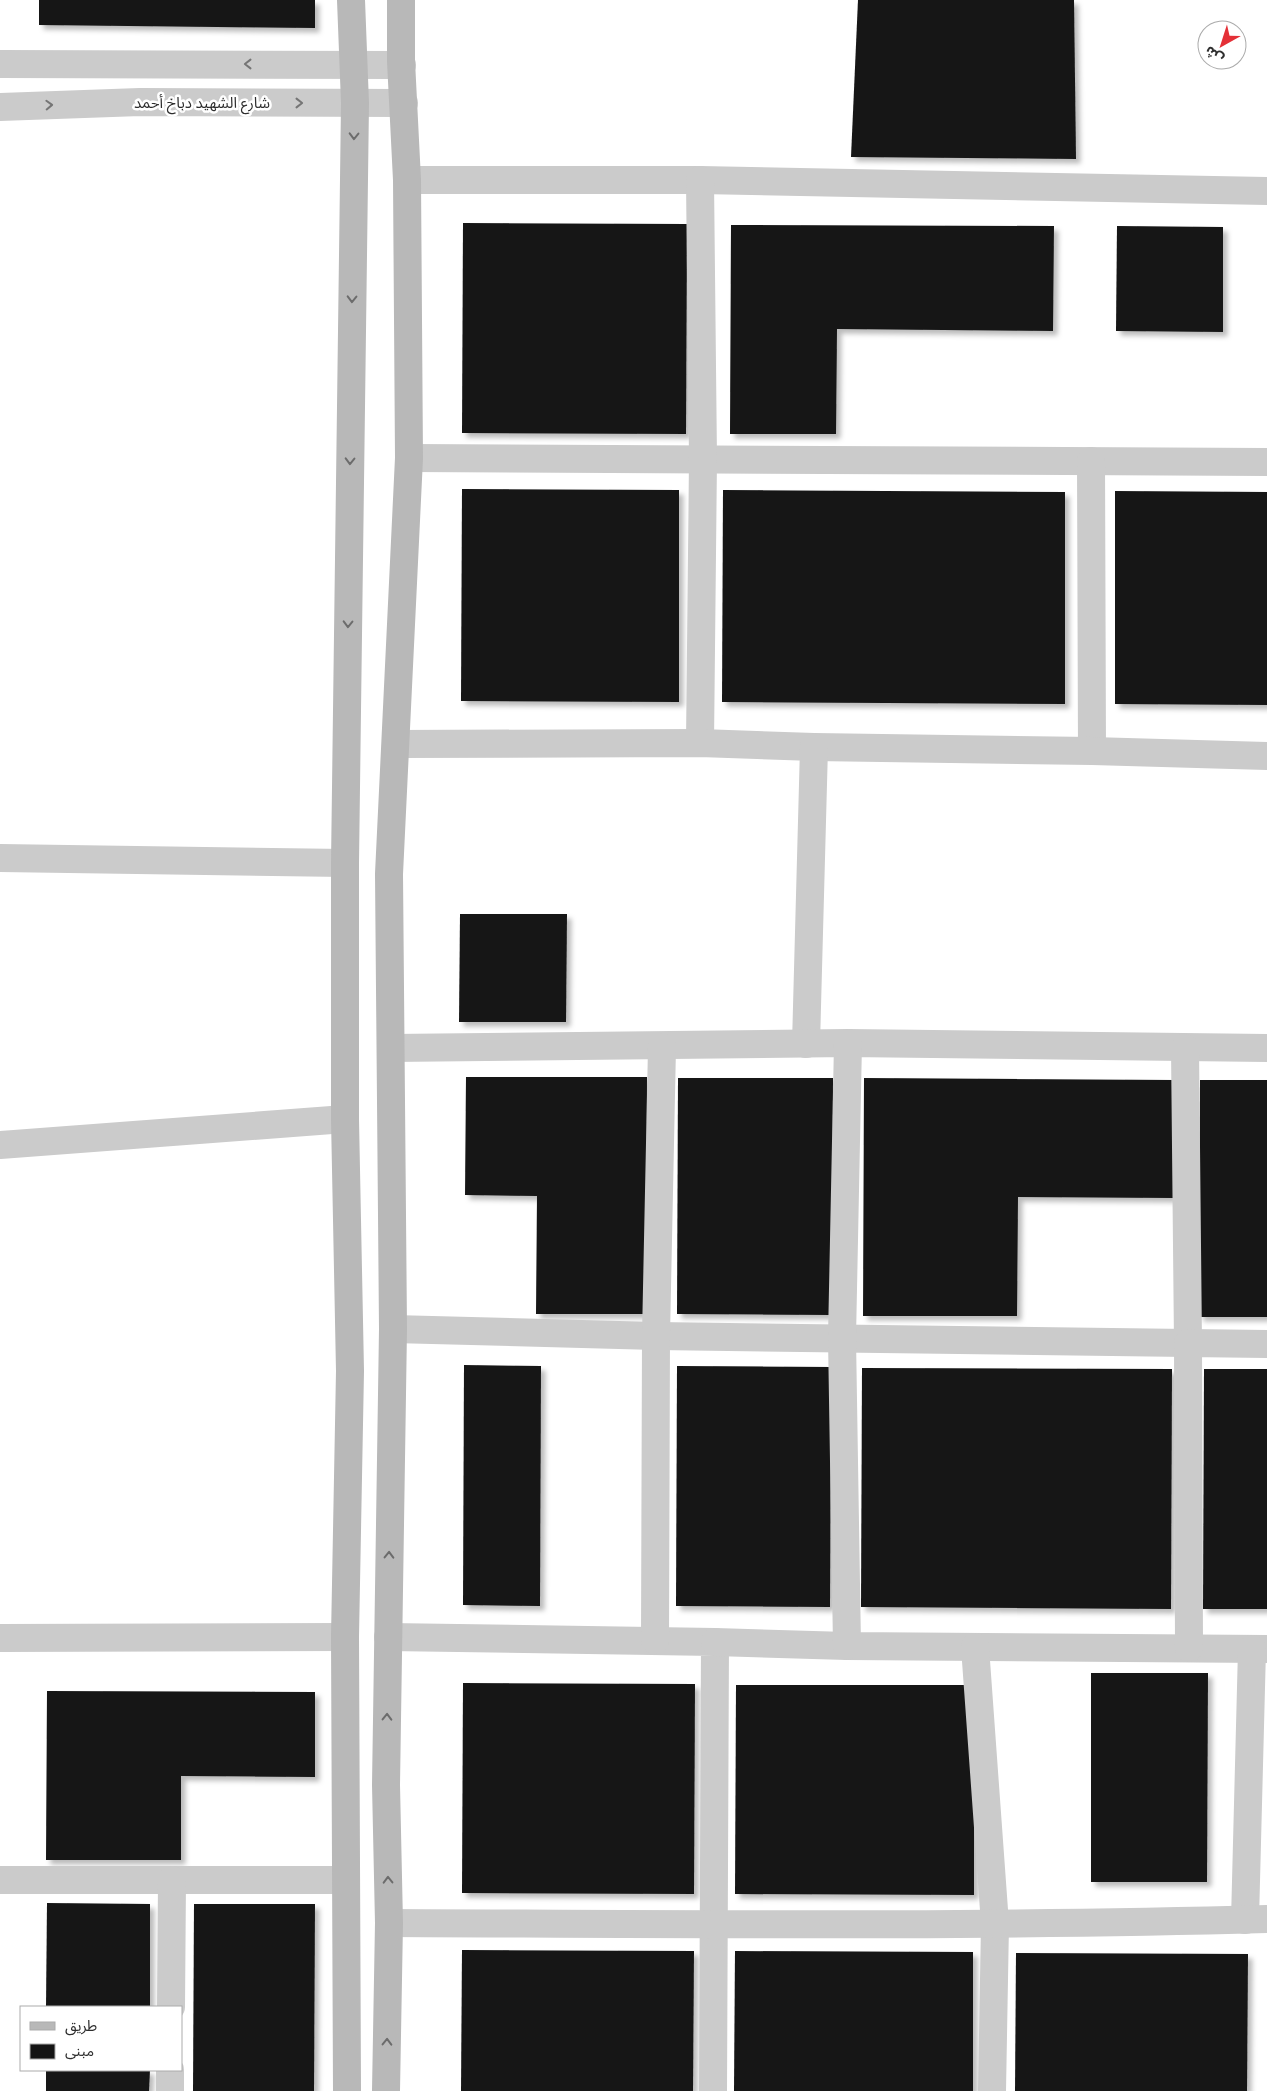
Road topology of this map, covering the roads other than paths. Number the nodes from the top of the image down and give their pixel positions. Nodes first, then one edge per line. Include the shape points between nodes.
1 (351, 0) edge
2 (401, 0) edge
3 (0, 64) edge
4 (353, 64) junction
5 (402, 65) junction
6 (355, 103) junction
7 (404, 103) junction
8 (0, 107) edge
9 (407, 180) junction
10 (700, 180) junction
11 (1267, 190) edge
12 (409, 458) junction
13 (703, 459) junction
14 (1091, 461) junction
15 (1267, 462) edge
16 (700, 743) junction
17 (396, 744) junction
18 (814, 747) junction
19 (1092, 751) junction
20 (1267, 756) edge
21 (0, 858) edge
22 (345, 863) junction
23 (806, 1044) junction
24 (848, 1044) junction
25 (662, 1047) junction
26 (391, 1048) junction
27 (1185, 1048) junction
28 (1267, 1048) edge
29 (345, 1119) junction
30 (0, 1145) edge
31 (393, 1329) junction
32 (656, 1336) junction
33 (842, 1338) junction
34 (1188, 1343) junction
35 (1267, 1344) edge
36 (345, 1637) junction
37 (388, 1637) junction
38 (0, 1638) edge
39 (655, 1640) junction
40 (715, 1642) junction
41 (847, 1646) junction
42 (975, 1647) junction
43 (1188, 1648) junction
44 (1259, 1649) edge
45 (0, 1880) edge
46 (172, 1880) junction
47 (346, 1880) junction
48 (1256, 1920) edge
49 (389, 1923) junction
50 (714, 1924) junction
51 (995, 1924) junction
52 (171, 2006) edge
53 (170, 2071) edge
54 (170, 2091) edge
55 (347, 2091) edge
56 (386, 2091) edge
57 (713, 2091) edge
58 (992, 2091) edge

1 - 4 main road
2 - 5 main road
4 -> 3 street
4 - 5 street
4 - 6 main road
5 - 7 main road
6 - 7 street, شارع الشهيد دباخ أحمد
8 -> 6 street, شارع الشهيد دباخ أحمد via 140,102
6 -> 22 main road
7 - 9 main road
9 - 10 street
9 - 12 main road
10 - 11 street
10 - 13 street
12 - 13 street
12 - 17 main road
13 - 14 street
13 - 16 street
14 - 15 street
14 - 19 street
16 - 17 street
16 - 18 street
17 - 26 main road via 389,874
18 - 19 street
18 - 23 street
19 - 20 street
21 - 22 street
22 - 29 main road
23 - 24 street
23 - 25 street
24 - 27 street
24 - 33 street
25 - 26 street
25 - 32 street
26 - 31 main road
27 - 28 street
27 - 34 street
29 - 30 street
29 - 36 main road via 350,1371
31 - 32 street
37 -> 31 main road
32 - 33 street
32 - 39 street
33 - 34 street
33 - 41 street
34 - 35 street
34 - 43 street
36 - 38 street
36 - 47 main road
37 - 39 street
49 -> 37 main road via 386,1785
39 - 40 street
40 - 41 street
40 - 50 street
41 - 42 street
42 - 43 street
42 - 51 street
43 - 44 street
44 - 48 street
45 - 46 street
46 - 47 street
46 - 52 street
47 - 55 main road
48 - 51 street
49 - 50 street
56 -> 49 main road
50 - 51 street
50 - 57 street
51 - 58 street
53 - 54 street

